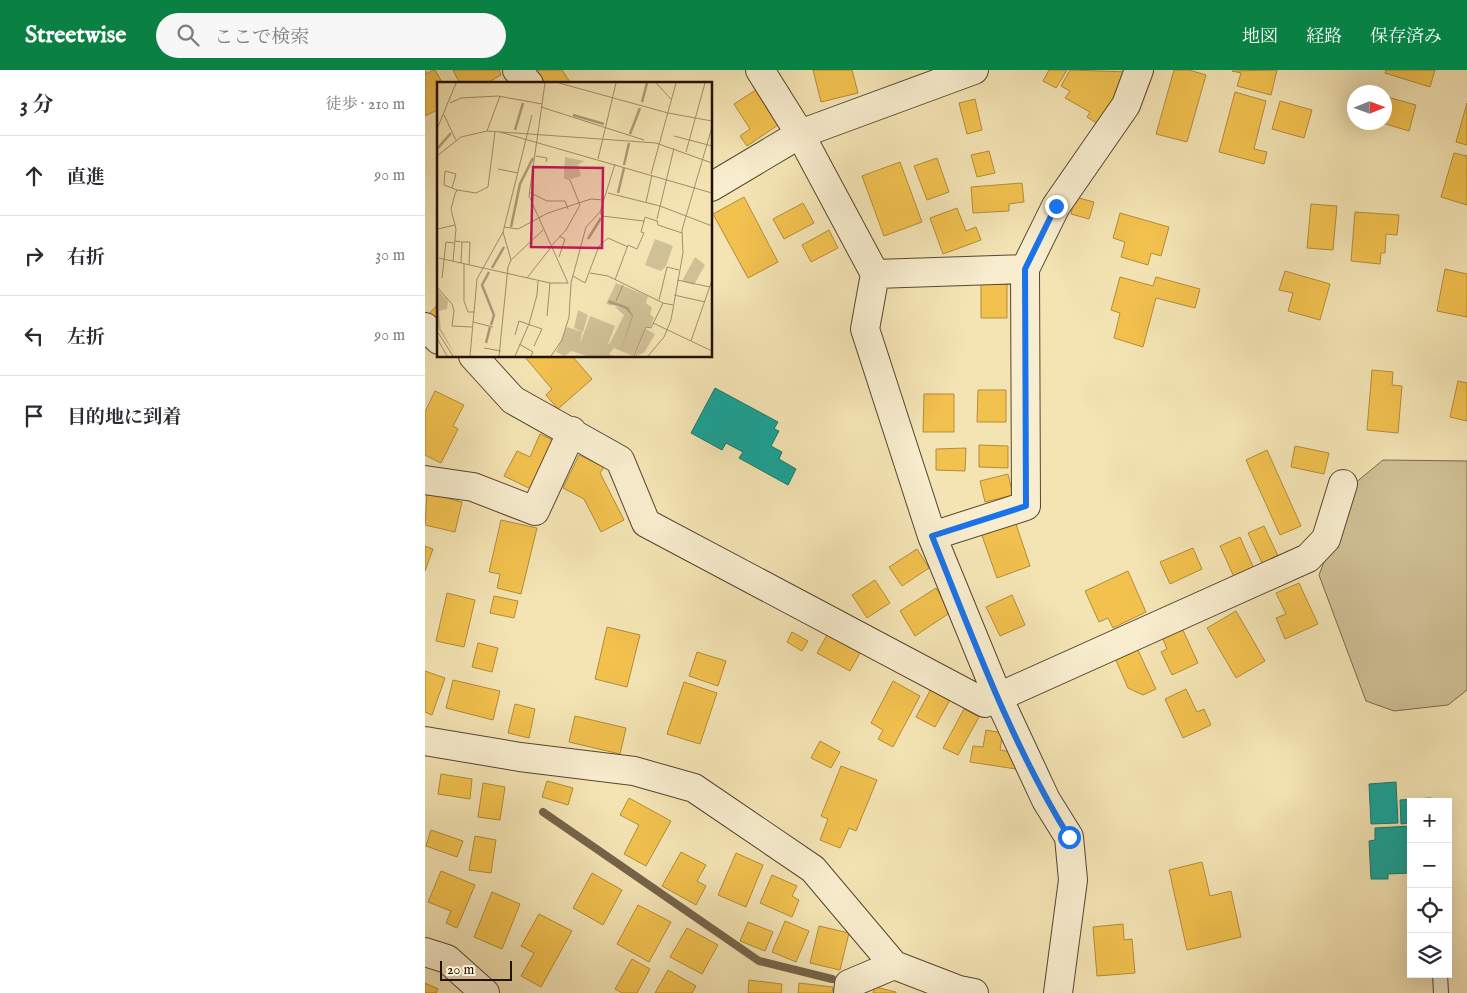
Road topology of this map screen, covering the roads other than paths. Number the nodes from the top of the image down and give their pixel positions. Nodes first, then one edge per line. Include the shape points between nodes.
1 (517, 70) edge
2 (761, 70) edge
3 (974, 70) edge
4 (1139, 70) edge
5 (527, 82) edge
6 (800, 134) junction
7 (713, 186) edge
8 (1025, 269) junction
9 (875, 274) junction
10 (425, 328) edge
11 (437, 338) edge
12 (437, 349) edge
13 (425, 356) edge
14 (475, 358) edge
15 (572, 431) junction
16 (425, 480) edge
17 (1343, 484) dead end
18 (932, 536) junction
19 (998, 698) junction
20 (425, 741) edge
21 (425, 952) edge
22 (894, 965) junction
23 (1440, 978) edge
24 (485, 993) edge
25 (848, 993) edge
26 (974, 993) edge
27 (1058, 993) edge
28 (1441, 993) edge

1 - 5 street
2 - 6 street
3 - 6 street
4 - 8 street via 1126,105 1056,206
6 - 7 street
6 - 9 street
8 - 9 street
8 - 18 street via 1026,506
9 - 18 street via 865,329
10 - 11 street
12 - 13 street
14 - 15 street via 513,400
15 - 16 street via 535,510 473,487
15 - 19 street via 620,460 647,523 985,703
17 - 19 street via 1326,539 1308,558
18 - 19 street
19 - 27 street via 1046,800 1069,837 1073,880
20 - 22 street via 521,757 634,770 694,788 813,870
21 - 24 street via 447,959
22 - 25 street via 849,984
22 - 26 street
23 - 28 lane

